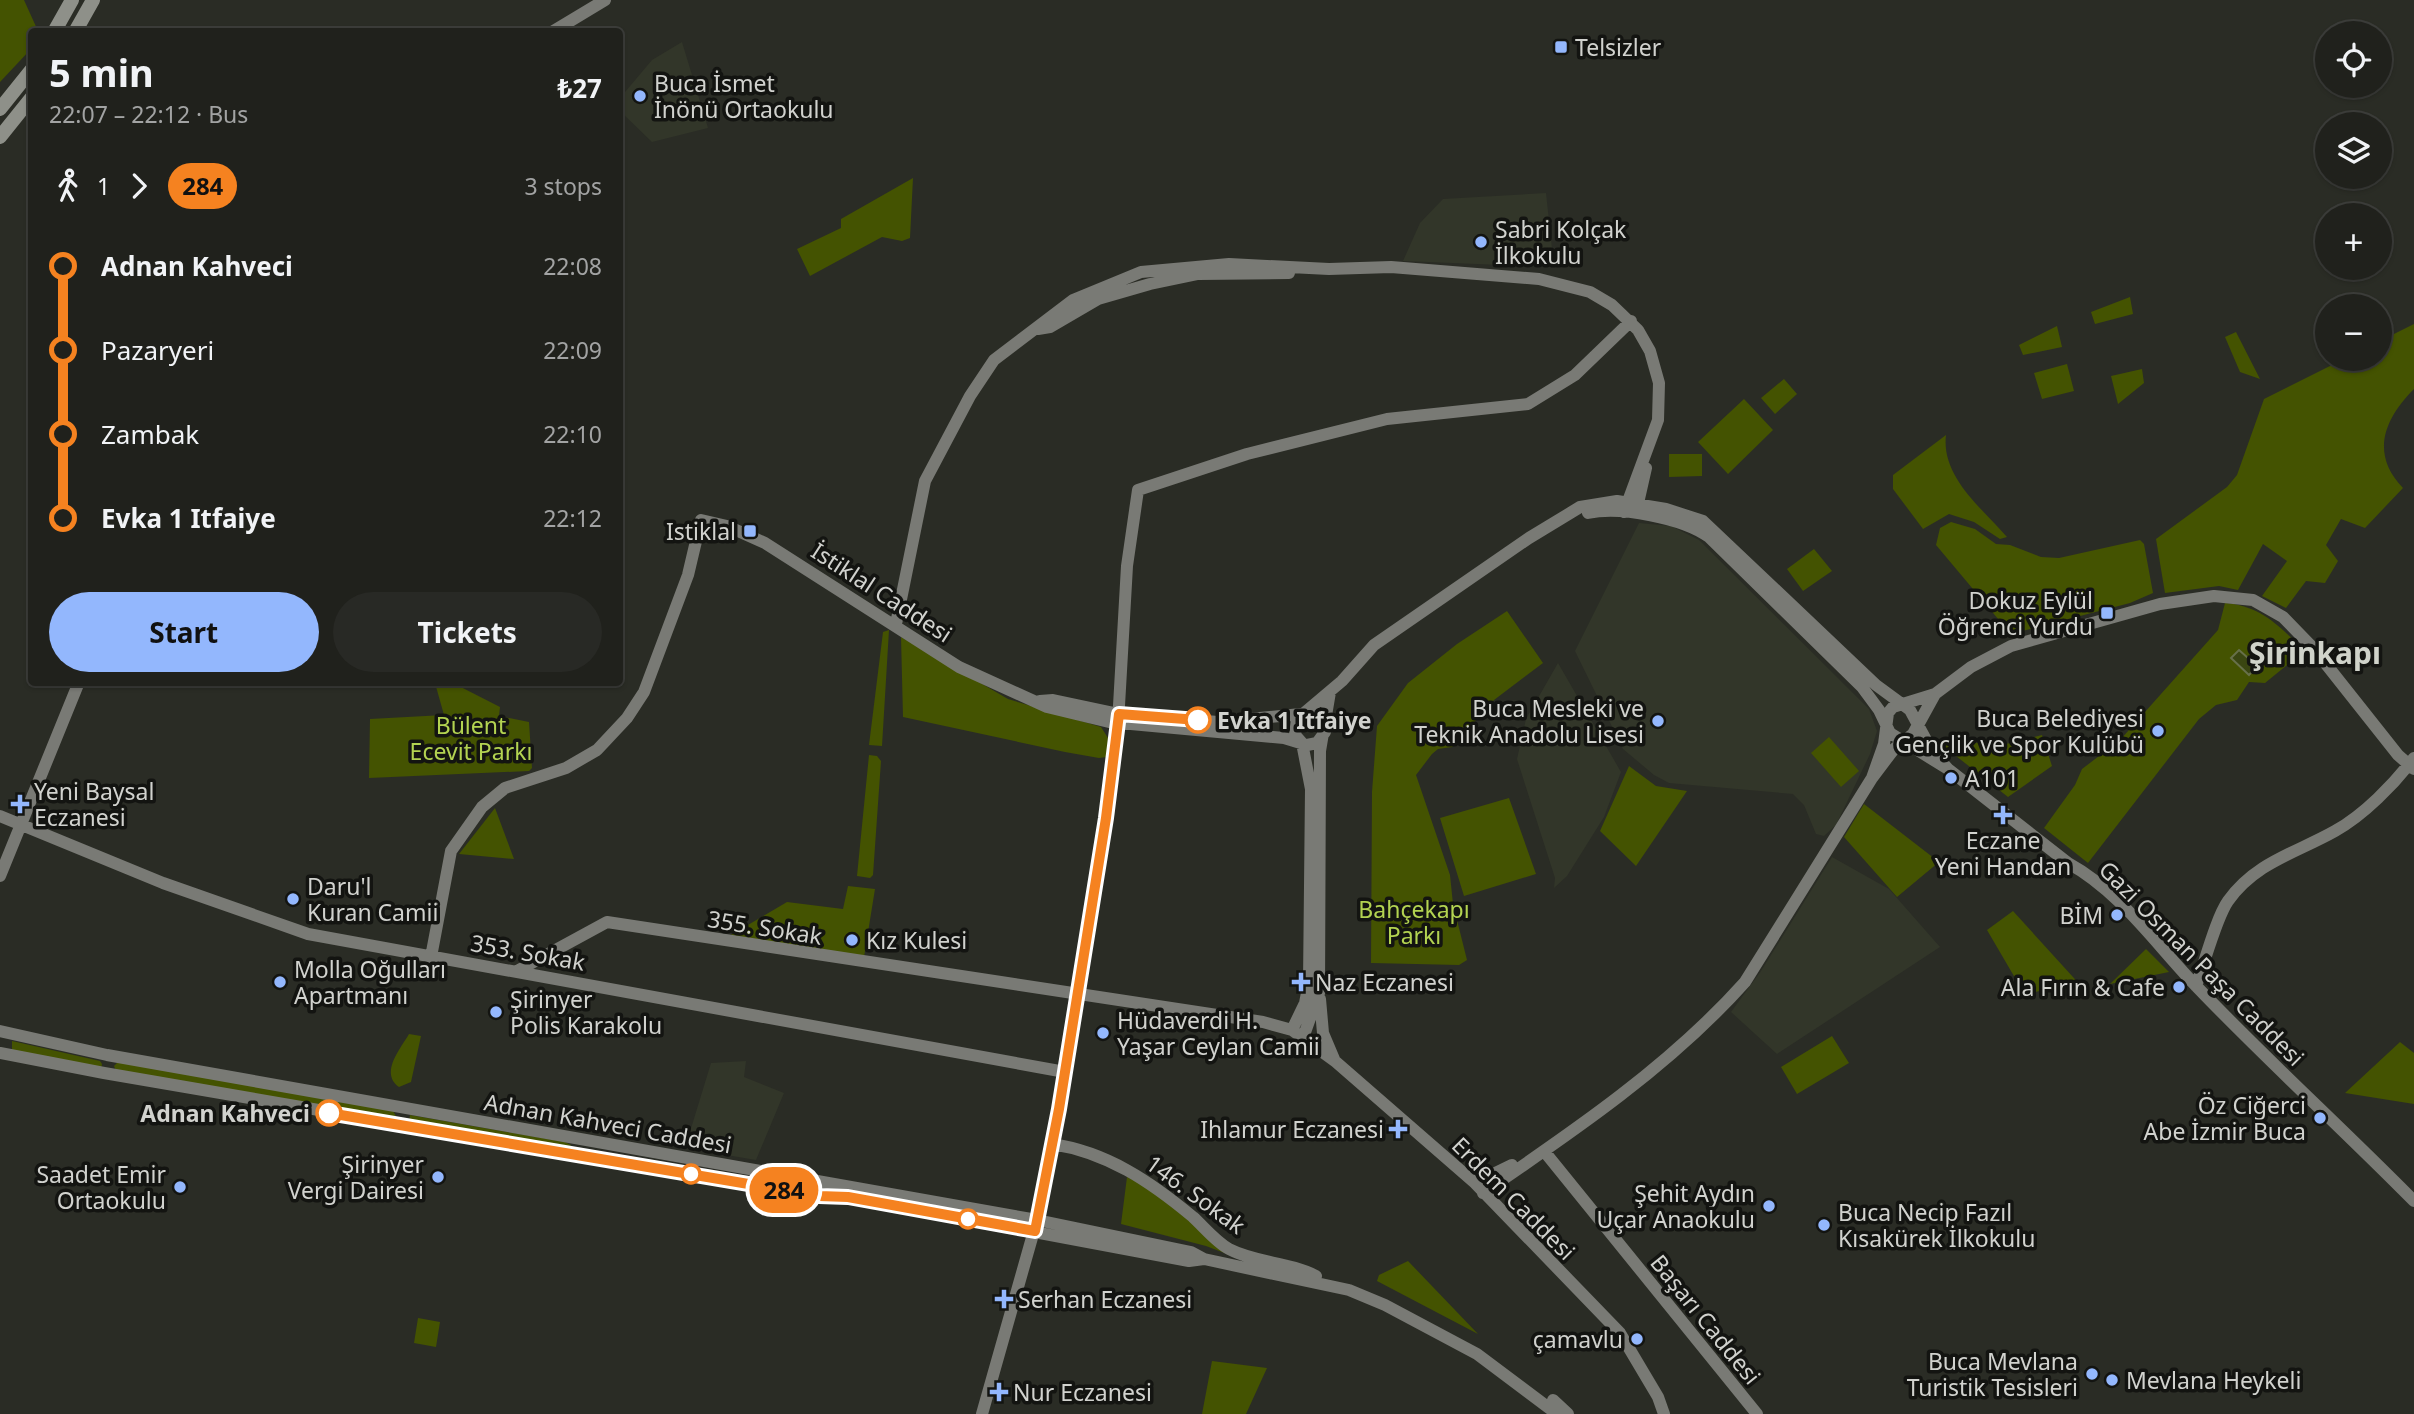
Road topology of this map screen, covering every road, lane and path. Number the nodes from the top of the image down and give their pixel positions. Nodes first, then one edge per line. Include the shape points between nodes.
1 (72, 0) edge
2 (93, 0) edge
3 (605, 0) edge
4 (55, 28) edge
5 (77, 28) edge
6 (559, 28) edge
7 (28, 74) edge
8 (28, 102) edge
9 (0, 109) edge
10 (0, 136) edge
11 (1631, 321) junction
12 (1632, 508) junction
13 (896, 624) junction
14 (77, 686) edge
15 (1330, 692) junction
16 (1935, 694) junction
17 (1903, 705) junction
18 (1306, 713) junction
19 (1118, 719) junction
20 (1917, 724) junction
21 (1885, 726) junction
22 (1325, 732) junction
23 (1903, 740) junction
24 (1302, 743) junction
25 (2412, 764) edge
26 (1948, 769) junction
27 (1872, 778) junction
28 (0, 816) edge
29 (22, 825) junction
30 (0, 876) edge
31 (431, 957) junction
32 (517, 971) junction
33 (2196, 986) junction
34 (1319, 993) junction
35 (1077, 996) junction
36 (1292, 1030) junction
37 (3, 1032) edge
38 (1303, 1038) junction
39 (0, 1053) edge
40 (1336, 1062) junction
41 (1065, 1072) junction
42 (1052, 1144) junction
43 (1544, 1151) junction
44 (1479, 1188) junction
45 (2414, 1201) edge
46 (1036, 1225) junction
47 (1268, 1272) junction
48 (1315, 1276) junction
49 (982, 1414) edge
50 (1557, 1414) edge
51 (1568, 1414) edge
52 (1664, 1414) edge
53 (1757, 1414) edge

1 - 4 main road
2 - 5 main road
3 - 6 main road
7 - 9 main road
8 - 10 main road
11 - 12 main road via 1650,351 1660,394 1658,419
11 - 13 main road via 1590,292 1553,281 1391,267 1198,274 1098,299 1050,327 1038,329 994,360 970,396 925,481
11 - 19 main road via 1574,375 1528,404 1387,419 1247,454 1138,490 1127,566
12 - 15 main road via 1609,501 1580,507 1529,538 1374,645
12 - 17 main road via 1684,513 1716,531 1876,685
12 - 21 main road via 1683,523 1709,537 1863,687 1880,710
13 - 19 main road, İstiklal Caddesi via 960,667 1040,701 1053,700
13 - 31 main road, İstiklal Caddesi via 765,543 701,520 688,575 644,692 627,719 597,750 566,768 505,788 474,816 451,851
14 - 29 main road
15 - 18 main road
15 - 22 main road
16 - 17 main road
16 - 20 main road
16 - 25 main road via 1971,667 2011,646 2160,604 2214,596 2253,600 2295,628
17 - 20 main road via 1915,715
17 - 21 main road via 1890,709
18 - 19 main road, İstiklal Caddesi via 1218,722
18 - 22 main road via 1320,717
18 - 24 main road via 1294,724
19 - 24 main road, İstiklal Caddesi
19 - 35 main road
20 - 23 main road via 1913,734
20 - 26 main road
21 - 23 main road
21 - 27 main road
22 - 24 main road via 1317,743
22 - 34 main road via 1319,773
23 - 26 main road
23 - 27 main road
24 - 36 main road via 1311,789 1309,982 1306,1003
25 - 33 main road via 2357,816 2267,863 2239,887 2227,902
26 - 33 main road, Gazi Osman Paşa Caddesi via 2086,873 2152,935
27 - 43 main road via 1745,982 1681,1045
28 - 29 main road, 353. Sokak
29 - 30 main road
29 - 31 main road, 353. Sokak via 163,883 308,934
31 - 32 main road, 353. Sokak
32 - 35 main road, 355. Sokak via 607,922
32 - 41 main road, 353. Sokak
33 - 45 main road, Gazi Osman Paşa Caddesi
34 - 38 main road
34 - 40 main road via 1323,1033
35 - 36 main road, 355. Sokak
35 - 41 main road
36 - 38 main road, Erdem Caddesi
37 - 39 main road via 7,1043
37 - 46 main road, Adnan Kahveci Caddesi via 107,1055
38 - 40 main road, Erdem Caddesi
39 - 46 main road, Adnan Kahveci Caddesi via 819,1196
40 - 44 main road, Erdem Caddesi
41 - 42 main road
42 - 46 main road
42 - 48 main road, 146. Sokak via 1082,1149 1121,1166 1228,1248
43 - 44 main road
43 - 53 main road, Başarı Caddesi
44 - 52 main road, Erdem Caddesi via 1620,1333
46 - 47 main road, Adnan Kahveci Caddesi via 1189,1261 1203,1259
46 - 49 main road
47 - 48 main road
47 - 50 main road via 1349,1290 1421,1323 1506,1373
48 - 51 main road via 1352,1283 1425,1316 1510,1366

